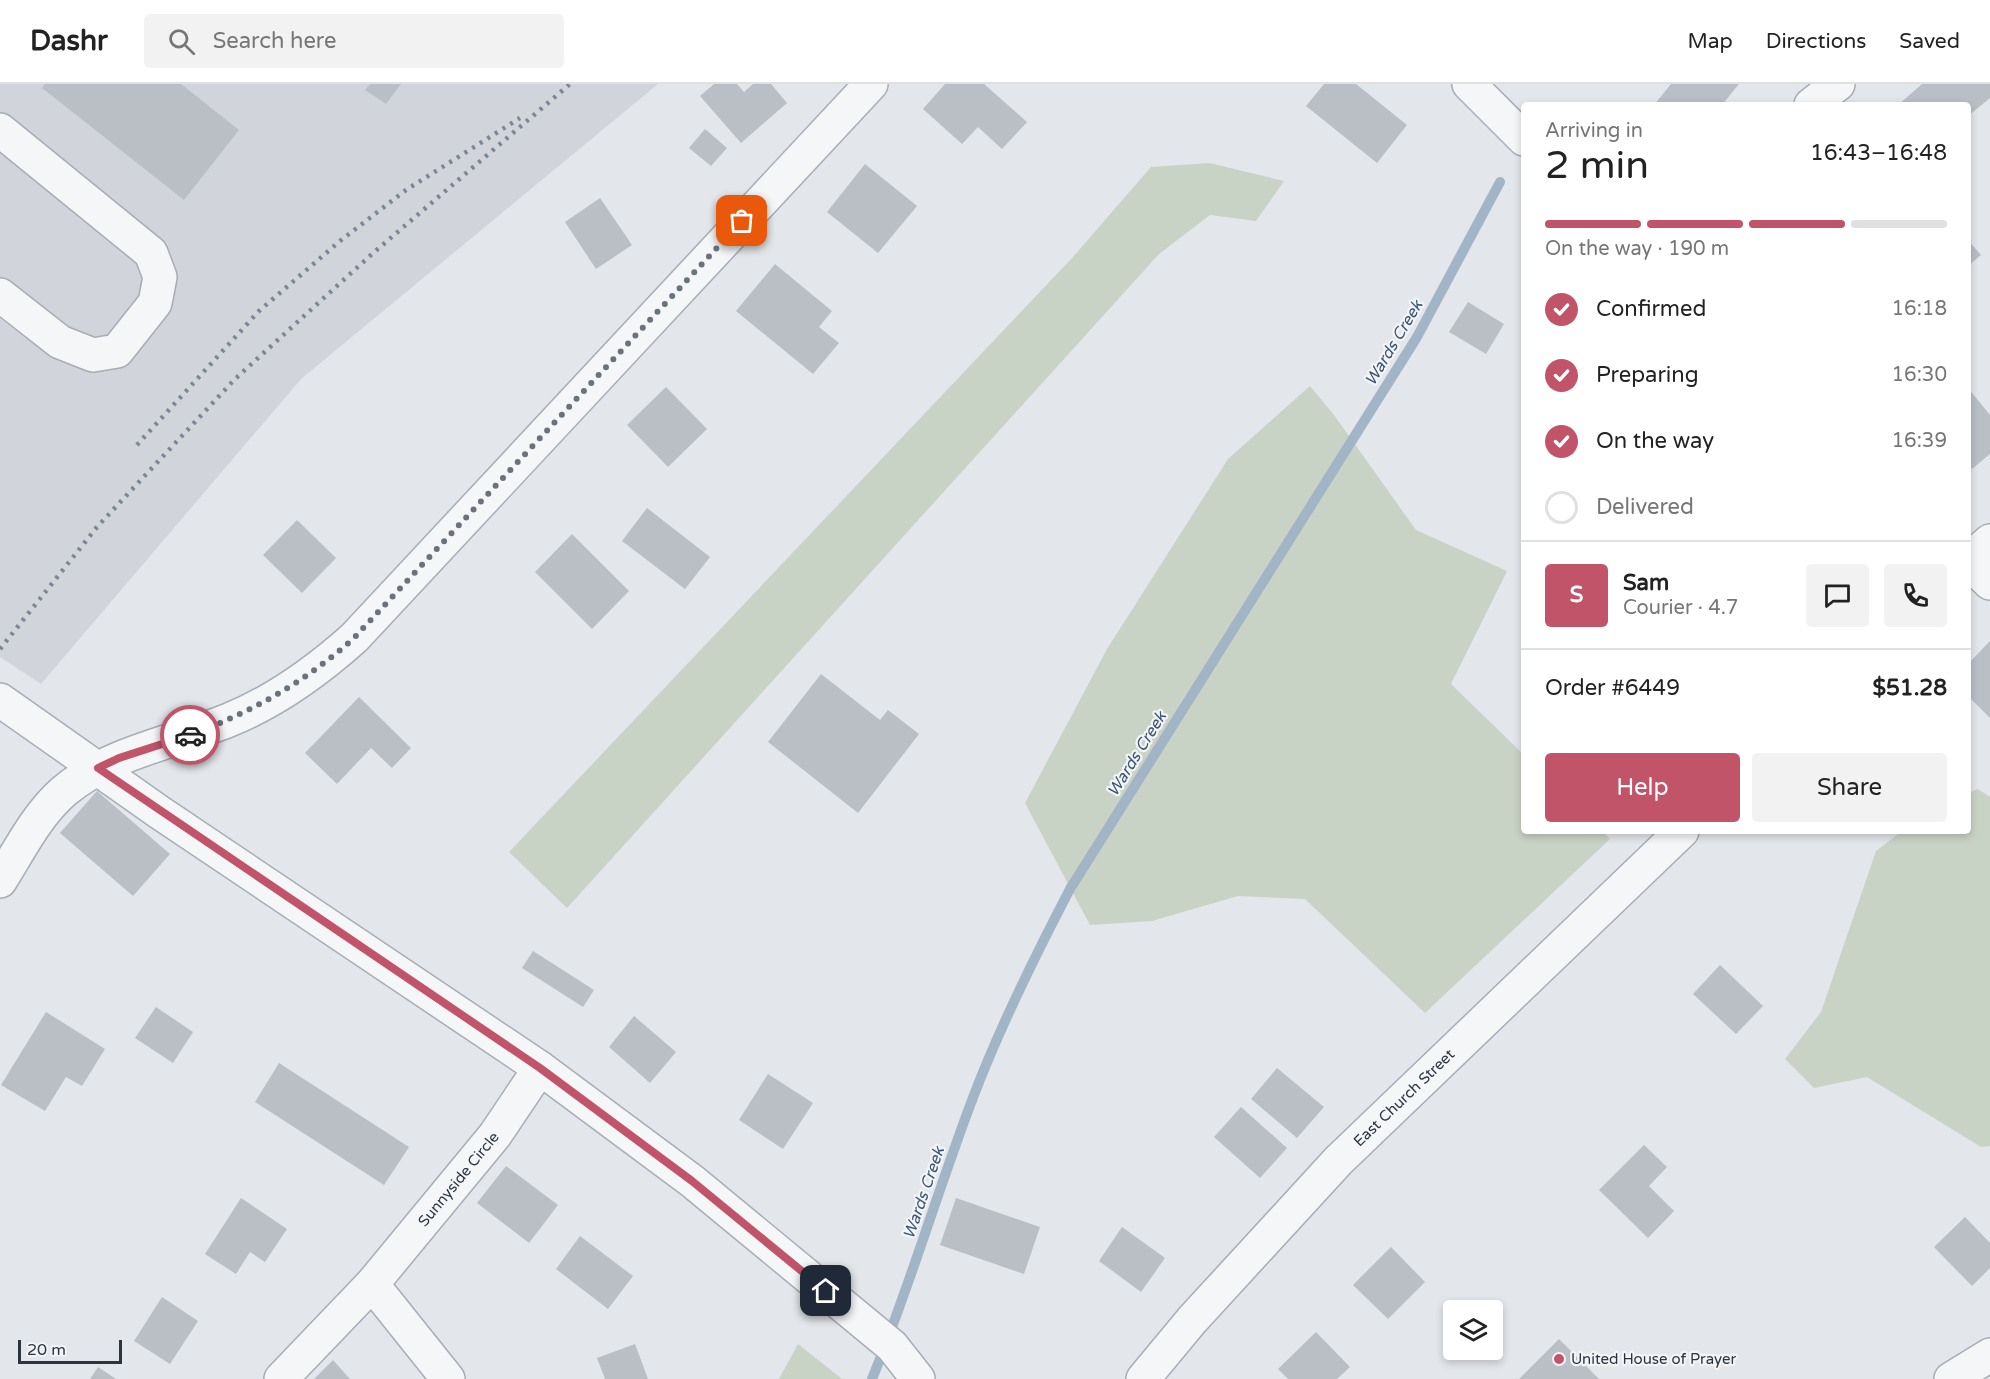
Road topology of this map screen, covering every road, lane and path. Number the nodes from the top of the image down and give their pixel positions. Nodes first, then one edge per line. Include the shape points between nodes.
1 (871, 84) edge
2 (1469, 84) edge
3 (1838, 84) edge
4 (1815, 102) edge
5 (0, 130) edge
6 (1521, 136) edge
7 (0, 295) edge
8 (1990, 541) edge
9 (1971, 558) edge
10 (1971, 564) edge
11 (1990, 583) edge
12 (0, 700) edge
13 (98, 768) junction
14 (1679, 834) edge
15 (0, 881) edge
16 (540, 1068) junction
17 (372, 1284) junction
18 (1990, 1355) edge
19 (281, 1379) edge
20 (448, 1379) edge
21 (918, 1379) edge
22 (1143, 1379) edge
23 (1951, 1379) edge

1 - 13 street via 354,638 325,664 231,720
2 - 6 street
3 - 4 street
5 - 7 street via 151,253 160,277 155,303 117,351 93,355 60,342
8 - 9 street
10 - 11 street
12 - 13 street
13 - 15 street via 62,793 35,825
13 - 16 street
14 - 22 street, East Church Street via 1338,1161
16 - 17 street, Sunnyside Circle via 495,1135
16 - 21 street via 692,1181 860,1319 892,1346
17 - 19 street, Sunnyside Circle
17 - 20 street
18 - 23 street

